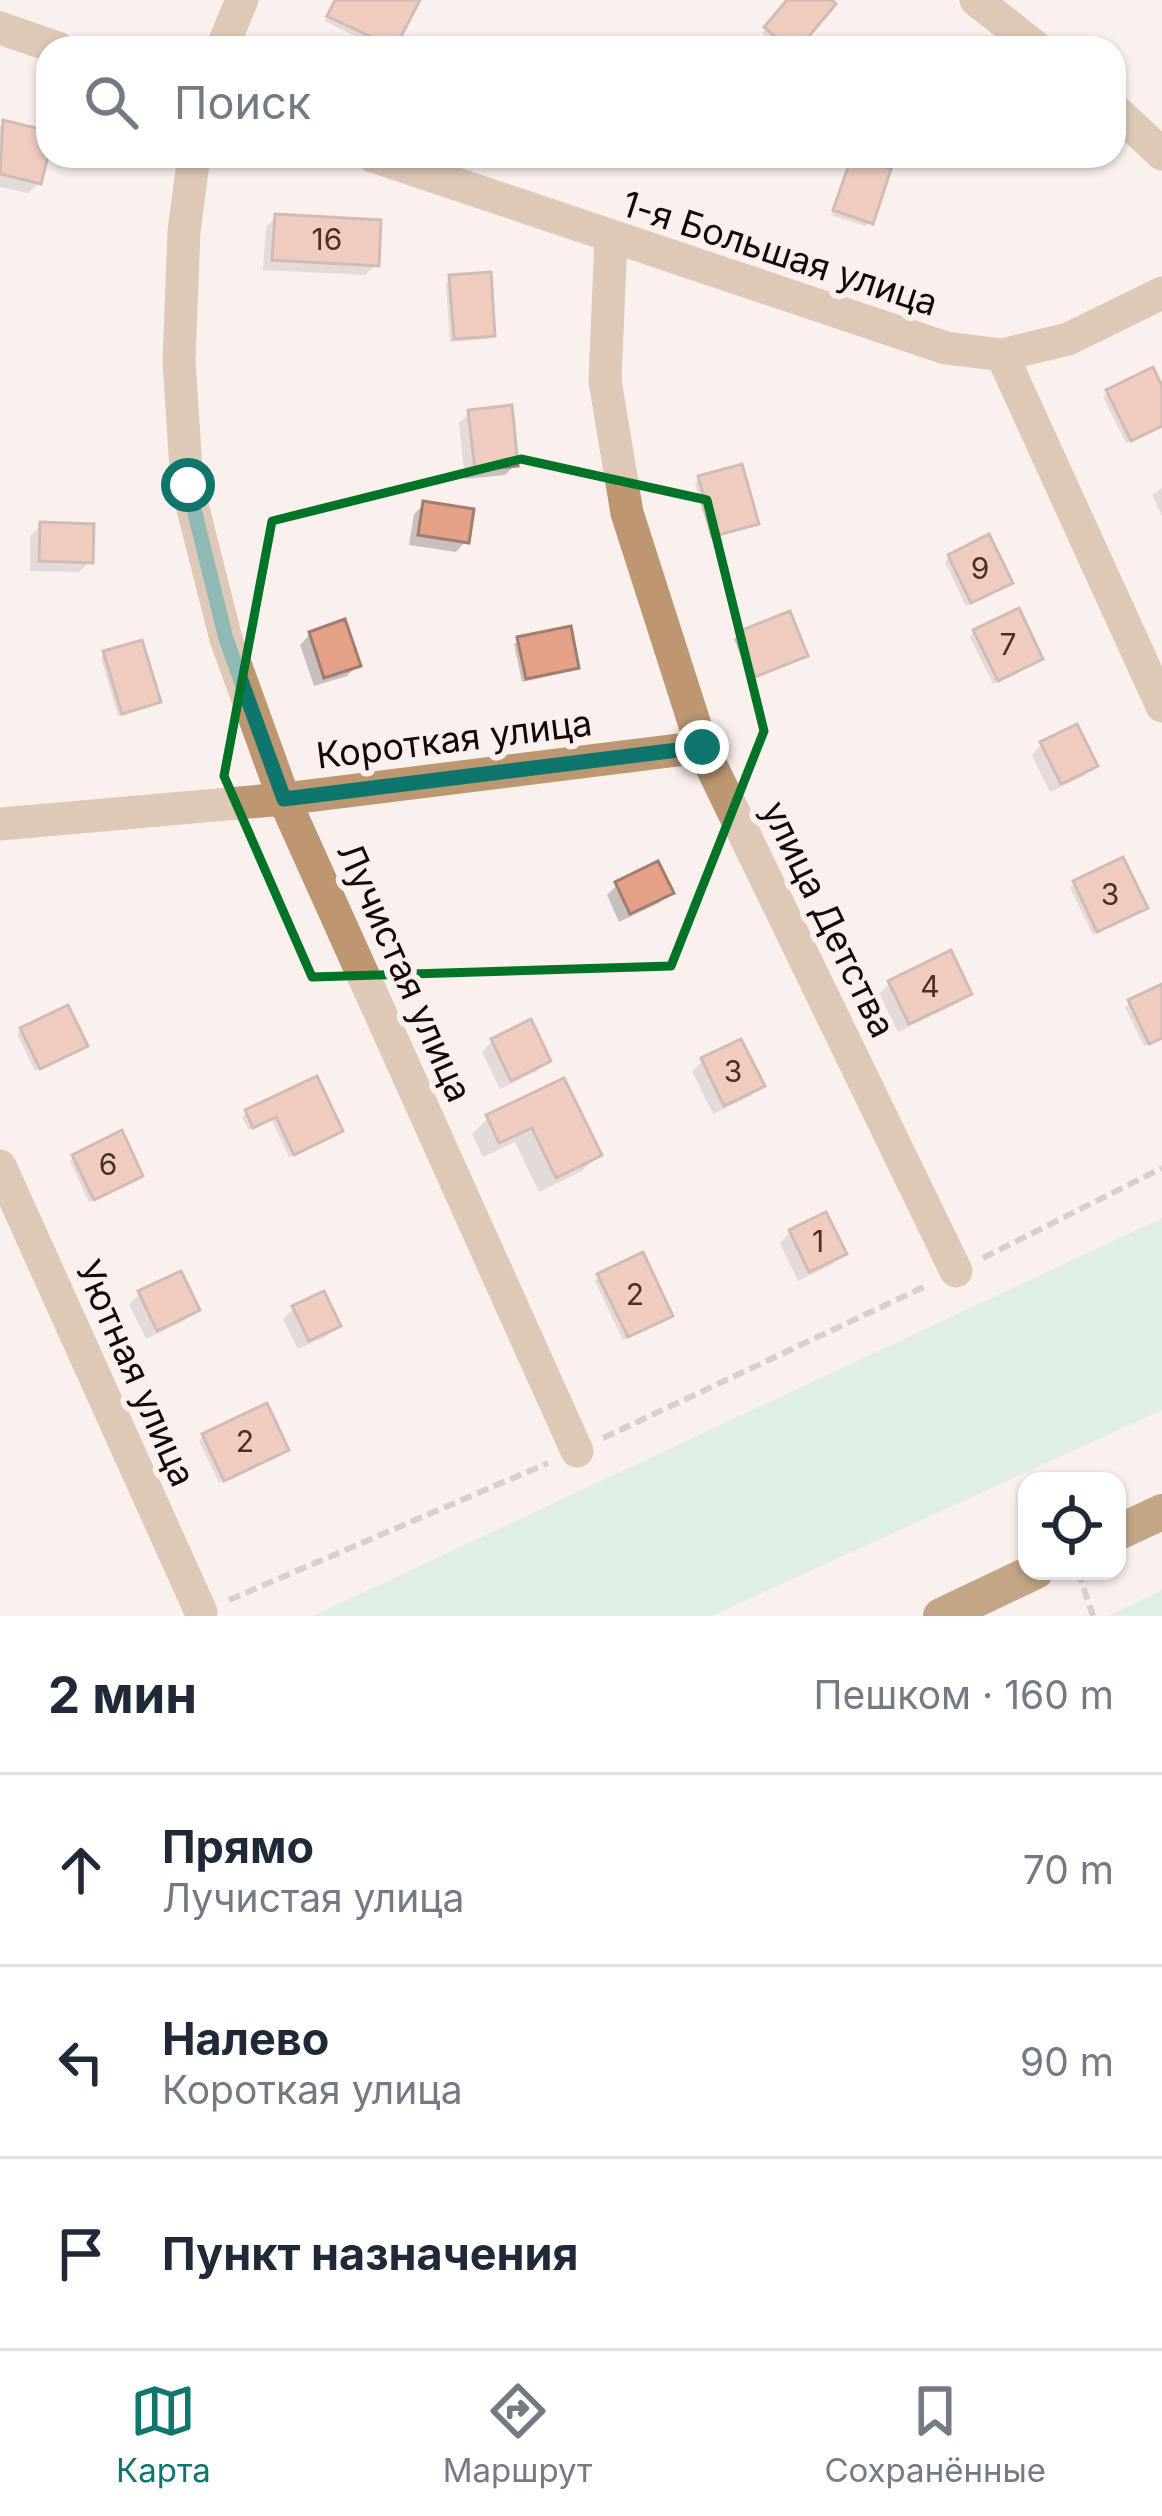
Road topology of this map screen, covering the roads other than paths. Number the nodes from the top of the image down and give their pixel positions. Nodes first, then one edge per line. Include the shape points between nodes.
1 (242, 0) edge
2 (976, 0) edge
3 (0, 28) edge
4 (227, 36) edge
5 (1022, 36) edge
6 (36, 40) edge
7 (1126, 121) edge
8 (1162, 154) edge
9 (192, 168) edge
10 (408, 168) edge
11 (611, 238) junction
12 (1162, 293) edge
13 (1002, 355) junction
14 (1162, 706) edge
15 (702, 747) junction
16 (284, 799) junction
17 (0, 824) edge
18 (0, 1166) edge
19 (956, 1271) road end
20 (577, 1450) road end
21 (1162, 1512) edge
22 (1126, 1529) edge
23 (1018, 1580) edge
24 (201, 1612) road end
25 (941, 1616) edge

1 - 4 street
2 - 5 street
3 - 6 street
7 - 8 street
9 - 16 street, Лучистая улица via 179,362 188,485 226,639
10 - 11 street, 1-я Большая улица
11 - 13 street, 1-я Большая улица via 946,348
11 - 15 street, улица Детства via 605,381 627,513
12 - 13 street, 1-я Большая улица via 1068,339
13 - 14 street
15 - 16 street, Короткая улица
15 - 19 street, улица Детства
16 - 17 street, Короткая улица
16 - 20 street, Лучистая улица
18 - 24 street, Уютная улица
21 - 22 main road
23 - 25 main road

